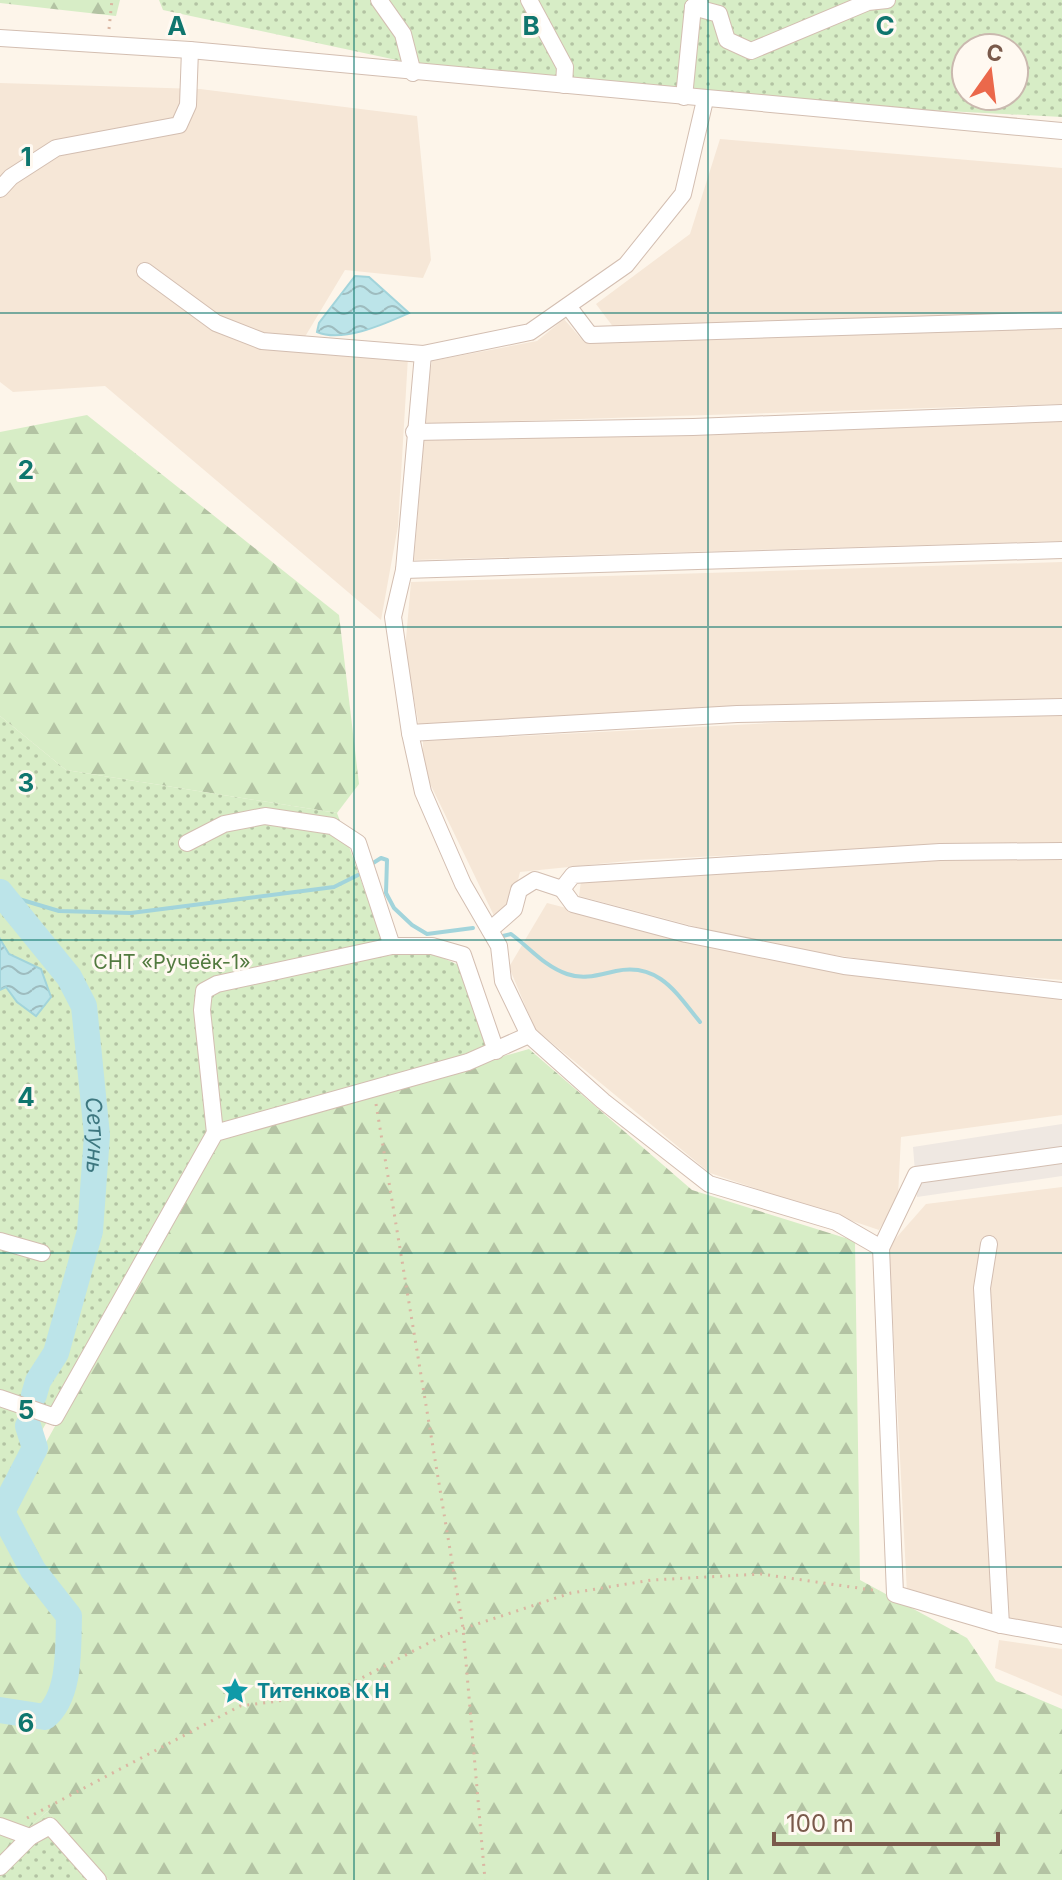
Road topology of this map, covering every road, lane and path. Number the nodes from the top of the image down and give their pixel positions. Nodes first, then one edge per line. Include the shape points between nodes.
1 (112, 0) edge
2 (379, 0) edge
3 (529, 0) edge
4 (887, 0) edge
5 (699, 4) edge
6 (0, 38) edge
7 (107, 45) junction
8 (190, 50) junction
9 (413, 73) junction
10 (564, 85) junction
11 (684, 97) junction
12 (705, 100) junction
13 (1062, 131) edge
14 (0, 189) edge
15 (145, 271) dead end
16 (568, 306) junction
17 (1062, 320) edge
18 (423, 354) junction
19 (1062, 413) edge
20 (414, 432) junction
21 (1062, 550) edge
22 (404, 570) junction
23 (1062, 707) edge
24 (410, 733) junction
25 (187, 843) dead end
26 (1062, 851) edge
27 (562, 889) junction
28 (490, 930) junction
29 (392, 946) junction
30 (1062, 991) edge
31 (529, 1035) junction
32 (496, 1051) junction
33 (374, 1093) dead end
34 (215, 1133) junction
35 (1062, 1155) edge
36 (0, 1241) edge
37 (989, 1244) dead end
38 (881, 1248) junction
39 (42, 1253) dead end
40 (0, 1398) edge
41 (895, 1594) junction
42 (1001, 1625) junction
43 (463, 1628) junction
44 (1062, 1636) edge
45 (235, 1691) dead end
46 (240, 1706) junction
47 (4, 1828) edge
48 (30, 1837) junction
49 (0, 1867) edge
50 (98, 1880) edge
51 (485, 1880) edge

1 - 7 path
2 - 9 street via 403,34
3 - 10 street via 565,67
4 - 5 street via 868,2 751,51 727,40 719,14
5 - 11 street
6 - 7 street
7 - 8 street
8 - 9 street
8 - 14 street via 188,105 179,125 56,148
9 - 10 street
10 - 11 street
11 - 12 street
12 - 13 street
12 - 16 street via 683,194 626,265
15 - 18 street via 216,323 262,341
16 - 17 street via 590,335
16 - 18 street via 530,332
18 - 20 street
19 - 20 street
20 - 22 street
21 - 22 street
22 - 24 street via 393,617
23 - 24 street via 737,714
24 - 28 street via 423,792 463,884
25 - 29 street via 224,824 265,816 332,826 358,843
26 - 27 street via 940,852 573,875
27 - 28 street via 535,880 519,890 514,909
27 - 30 street via 573,904 686,934 844,966
28 - 31 street via 499,946 503,981
29 - 32 street via 432,946 463,955
29 - 34 street via 204,991
31 - 32 street
31 - 38 street via 709,1184 836,1222
32 - 34 street
33 - 43 path
34 - 40 street via 55,1417
35 - 38 street via 916,1175
36 - 39 street
37 - 42 street via 982,1288
38 - 41 street
41 - 42 street
41 - 43 path via 761,1574 652,1580 571,1593
42 - 44 street
43 - 46 path via 331,1694
43 - 51 path
45 - 46 path
46 - 47 path
47 - 48 street
48 - 49 street
48 - 50 street via 50,1826

